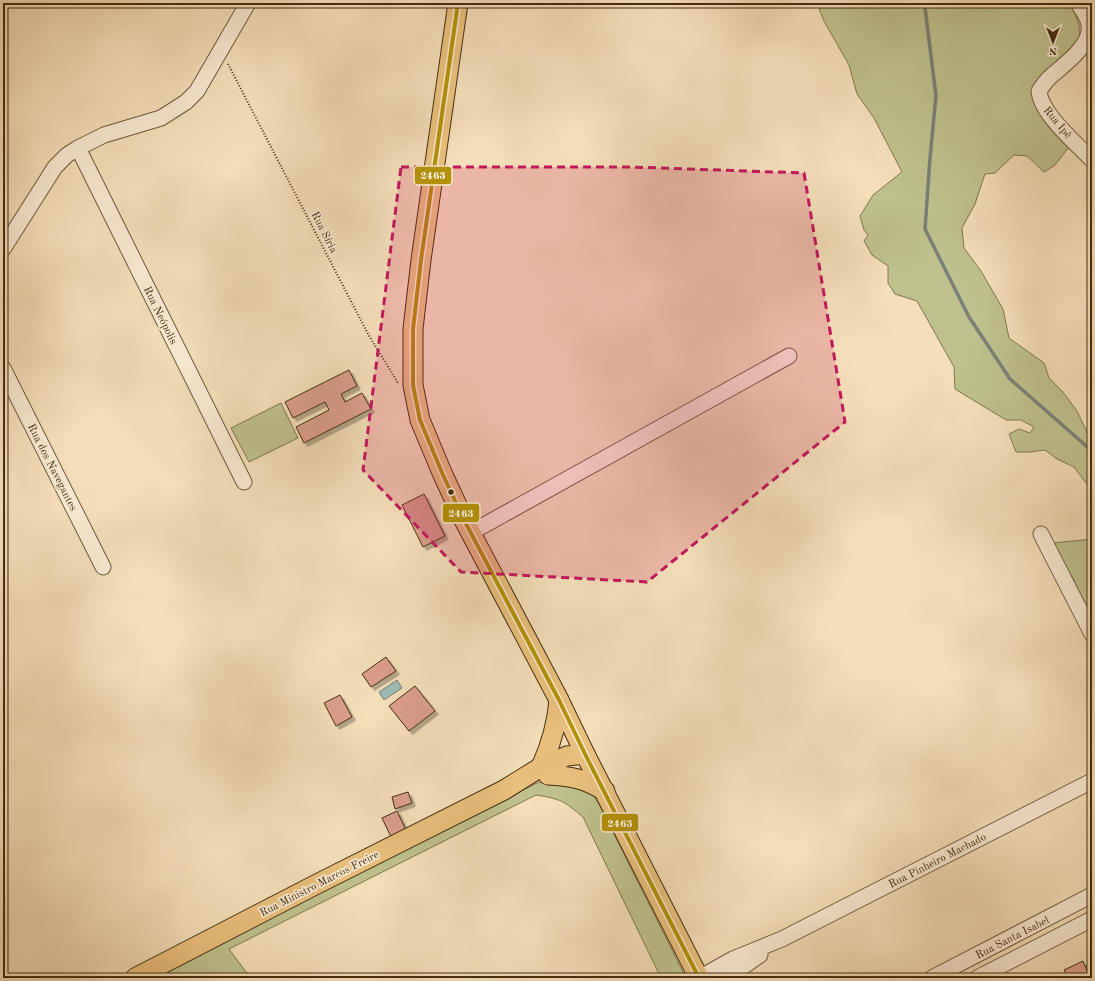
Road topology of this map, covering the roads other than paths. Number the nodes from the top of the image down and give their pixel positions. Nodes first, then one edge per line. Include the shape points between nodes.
1 (248, 3) edge
2 (458, 3) edge
3 (1078, 3) edge
4 (78, 148) junction
5 (1092, 160) edge
6 (3, 249) edge
7 (789, 356) dead end
8 (3, 368) edge
9 (244, 482) dead end
10 (470, 533) junction
11 (1041, 534) dead end
12 (103, 567) dead end
13 (1092, 634) edge
14 (559, 700) junction
15 (585, 754) junction
16 (544, 771) junction
17 (1092, 780) edge
18 (605, 791) junction
19 (1092, 896) edge
20 (1092, 919) edge
21 (782, 939) junction
22 (135, 978) edge
23 (699, 978) edge
24 (727, 978) edge
25 (932, 978) edge
26 (977, 978) edge

1 - 4 street via 197,91 186,102 161,118 104,135
2 - 10 main road via 421,260 412,359 413,385 420,420
3 - 5 street, Rua Ipê via 1089,25 1087,38 1078,51 1039,91 1042,103 1059,126
4 - 6 street via 55,167
4 - 9 street, Rua Neópolis
7 - 10 street
8 - 12 street, Rua dos Navegantes
10 - 14 main road
11 - 13 street
14 - 15 main road
14 - 16 main road
15 - 16 main road, Rua Ministro Marcos Freire via 567,756
15 - 18 main road
16 - 18 main road via 584,780
16 - 22 main road, Rua Ministro Marcos Freire via 322,881
17 - 21 street, Rua Pinheiro Machado
18 - 23 main road
19 - 25 street, Rua Santa Isabel
20 - 26 street, Rua Santa Isabel
21 - 23 street via 733,959
21 - 24 street

